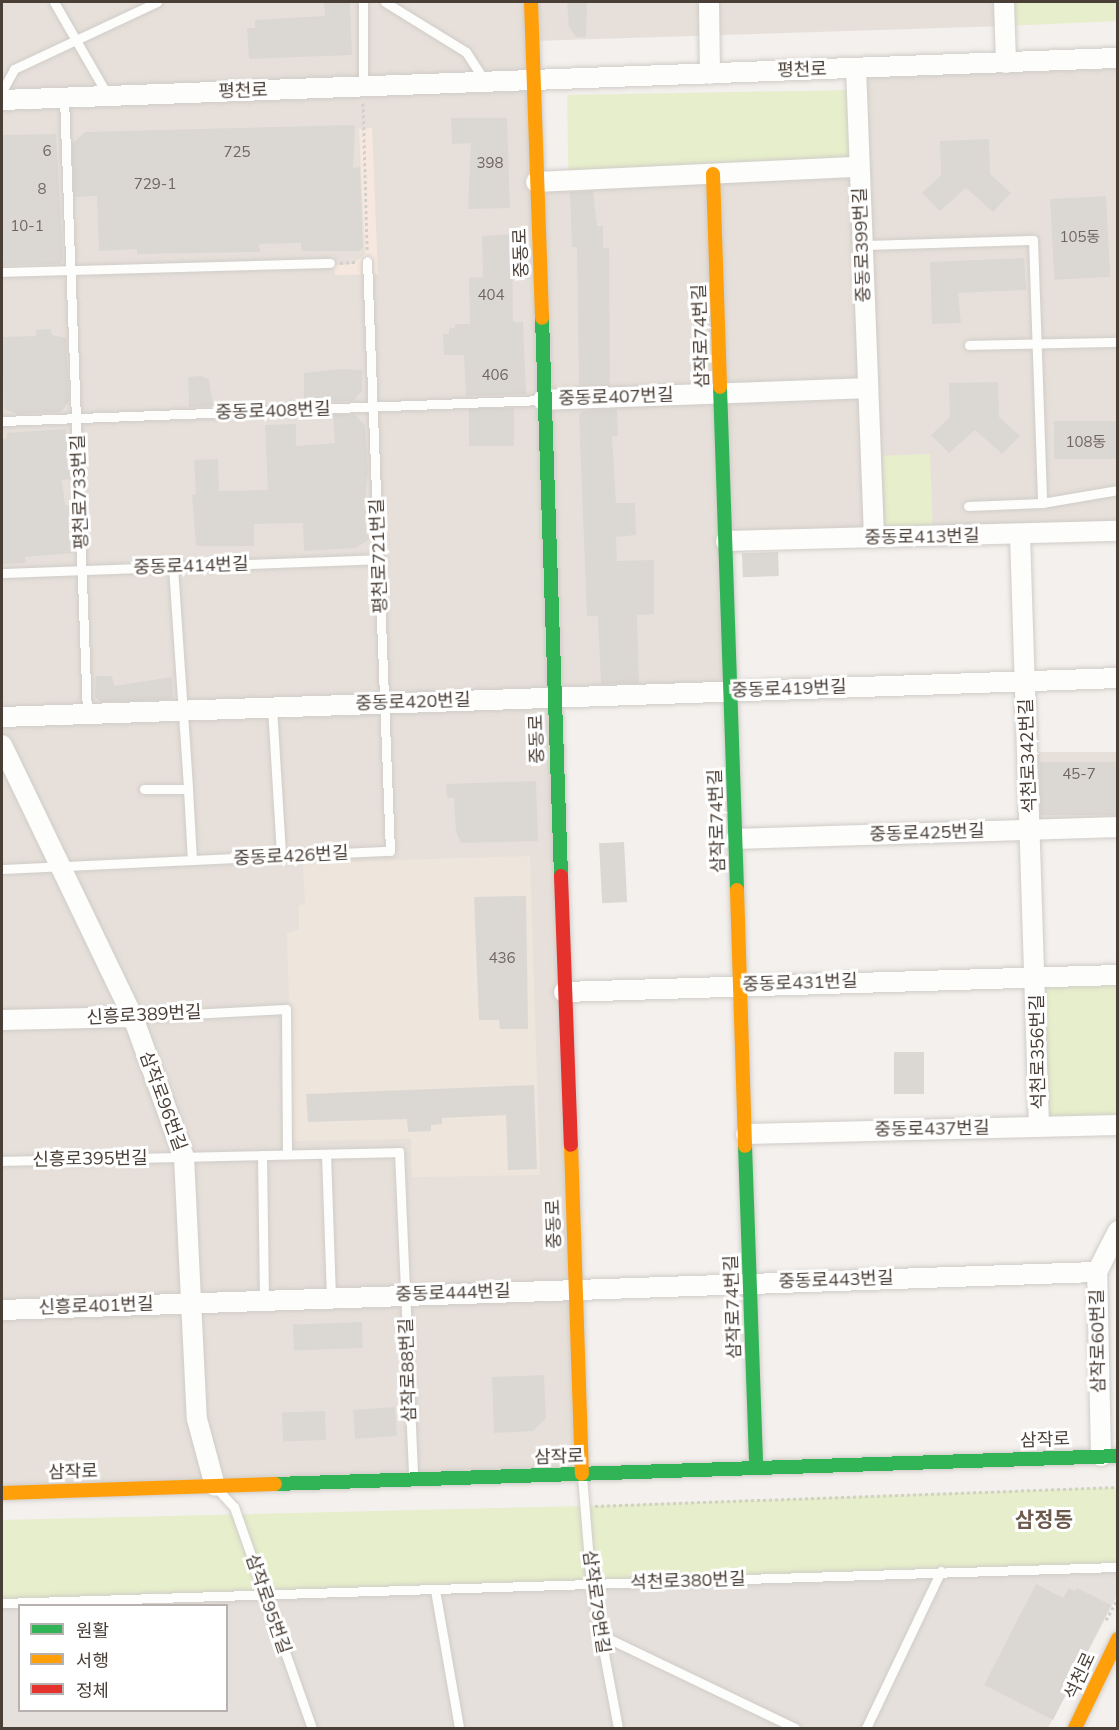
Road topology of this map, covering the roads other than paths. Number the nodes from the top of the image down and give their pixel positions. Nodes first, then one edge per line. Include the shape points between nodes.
1 (54, 2) edge
2 (157, 2) edge
3 (363, 2) edge
4 (385, 2) edge
5 (531, 2) edge
6 (710, 2) edge
7 (1004, 2) edge
8 (76, 38) junction
9 (1118, 58) edge
10 (1006, 63) junction
11 (856, 68) junction
12 (710, 74) junction
13 (533, 80) junction
14 (486, 81) junction
15 (363, 86) junction
16 (2, 91) edge
17 (108, 96) junction
18 (64, 98) junction
19 (2, 100) edge
20 (860, 168) junction
21 (713, 174) junction
22 (536, 182) junction
23 (862, 245) junction
24 (368, 261) road end
25 (330, 263) road end
26 (73, 270) junction
27 (2, 272) edge
28 (1118, 342) edge
29 (1037, 343) junction
30 (969, 345) dead end
31 (868, 388) junction
32 (721, 393) junction
33 (543, 400) junction
34 (373, 408) junction
35 (78, 418) junction
36 (2, 421) edge
37 (1118, 490) edge
38 (1042, 503) junction
39 (968, 506) dead end
40 (1118, 531) edge
41 (1020, 535) junction
42 (874, 538) junction
43 (726, 541) junction
44 (380, 560) junction
45 (173, 567) junction
46 (82, 570) junction
47 (2, 573) edge
48 (1118, 678) edge
49 (1025, 681) junction
50 (731, 691) junction
51 (553, 697) junction
52 (385, 703) junction
53 (273, 707) junction
54 (183, 711) junction
55 (87, 714) junction
56 (2, 717) edge
57 (2, 745) edge
58 (144, 789) dead end
59 (188, 789) junction
60 (1118, 827) edge
61 (1031, 830) junction
62 (736, 839) junction
63 (390, 851) joint
64 (280, 856) junction
65 (192, 860) junction
66 (60, 866) junction
67 (2, 869) edge
68 (1118, 975) edge
69 (1036, 977) junction
70 (741, 985) junction
71 (564, 992) junction
72 (133, 1017) junction
73 (2, 1020) edge
74 (1118, 1125) edge
75 (1039, 1127) junction
76 (746, 1134) junction
77 (399, 1152) joint
78 (287, 1154) junction
79 (326, 1154) junction
80 (262, 1155) junction
81 (184, 1157) junction
82 (2, 1161) edge
83 (1118, 1231) edge
84 (1097, 1272) junction
85 (751, 1283) junction
86 (575, 1288) junction
87 (405, 1294) junction
88 (331, 1297) junction
89 (264, 1300) junction
90 (191, 1302) junction
91 (2, 1310) edge
92 (1109, 1456) edge
93 (756, 1468) junction
94 (582, 1474) junction
95 (413, 1480) junction
96 (215, 1486) junction
97 (2, 1493) edge
98 (1118, 1566) edge
99 (941, 1571) junction
100 (591, 1585) junction
101 (435, 1590) junction
102 (265, 1596) junction
103 (2, 1603) edge
104 (599, 1634) junction
105 (1118, 1640) edge
106 (312, 1728) edge
107 (459, 1728) edge
108 (618, 1728) edge
109 (795, 1728) edge
110 (866, 1728) edge
111 (1075, 1728) edge

1 - 8 lane
2 - 8 lane
3 - 15 lane
4 - 14 lane via 466,52
5 - 13 street, 중동로
6 - 12 street
7 - 10 street
8 - 16 lane via 14,69
8 - 17 lane
9 - 10 street, 평천로
10 - 11 street, 평천로
11 - 12 street, 평천로
11 - 20 street
12 - 13 street, 평천로
13 - 14 street, 평천로
13 - 22 street, 중동로
14 - 15 street, 평천로
15 - 17 street, 평천로
17 - 18 street, 평천로
18 - 19 street, 평천로
18 - 26 lane, 평천로733번길
20 - 21 street, 중동로399번길
20 - 23 street, 중동로399번길
21 - 22 street, 중동로399번길
21 - 32 street, 삼작로74번길
22 - 33 street, 중동로
23 - 29 lane via 1033,240
23 - 31 street, 중동로399번길
24 - 34 lane, 평천로721번길
25 - 26 lane
26 - 27 lane
26 - 35 lane, 평천로733번길
28 - 29 lane
29 - 30 lane
29 - 38 lane
31 - 32 street, 중동로407번길
31 - 42 street, 중동로399번길
32 - 33 street, 중동로407번길
32 - 43 street, 삼작로74번길
33 - 34 lane, 중동로408번길
33 - 51 street, 중동로
34 - 35 lane, 중동로408번길
34 - 44 lane, 평천로721번길
35 - 36 lane, 중동로408번길
35 - 46 lane, 평천로733번길
37 - 38 lane
38 - 39 lane
40 - 41 street, 중동로413번길
41 - 42 street, 중동로413번길
41 - 49 street, 석천로342번길
42 - 43 street, 중동로413번길
43 - 50 street, 삼작로74번길
44 - 45 lane, 중동로414번길
44 - 52 lane, 평천로721번길
45 - 46 lane, 중동로414번길
45 - 54 lane via 179,702
46 - 47 lane, 중동로414번길
46 - 55 lane, 평천로733번길
48 - 49 street, 석천로342번길
49 - 50 street, 중동로419번길
49 - 61 street, 석천로342번길
50 - 51 street, 중동로419번길
50 - 62 street, 삼작로74번길
51 - 52 street, 중동로420번길
51 - 71 street, 중동로
52 - 53 street, 중동로420번길
52 - 63 lane, 평천로721번길
53 - 54 street, 중동로420번길
53 - 64 lane
54 - 55 street, 중동로420번길
54 - 59 lane
55 - 56 street, 중동로420번길
57 - 66 street, 삼작로96번길
58 - 59 lane
59 - 65 lane
60 - 61 street, 중동로425번길
61 - 62 street, 중동로425번길
61 - 69 street, 석천로356번길
62 - 70 street, 삼작로74번길
63 - 64 lane, 중동로426번길
64 - 65 lane, 중동로426번길
65 - 66 lane, 중동로426번길
66 - 67 lane, 중동로426번길
66 - 72 street, 삼작로96번길
68 - 69 street, 석천로356번길
69 - 70 street, 중동로431번길
69 - 75 street, 석천로356번길
70 - 71 street, 중동로431번길
70 - 76 street, 삼작로74번길
71 - 86 street, 중동로
72 - 73 street, 신흥로389번길
72 - 78 lane, 신흥로389번길 via 286,1009
72 - 81 street, 삼작로96번길
74 - 75 street, 중동로437번길
75 - 76 street, 중동로437번길
76 - 85 street, 삼작로74번길
77 - 79 lane, 신흥로395번길
77 - 87 lane, 삼작로88번길
78 - 79 lane, 신흥로395번길
78 - 80 lane, 신흥로395번길
79 - 88 lane
80 - 81 lane, 신흥로395번길
80 - 89 lane
81 - 82 lane, 신흥로395번길
81 - 90 street, 삼작로96번길
83 - 84 street, 삼작로60번길
84 - 85 street, 중동로443번길
84 - 92 street, 삼작로60번길
85 - 86 street, 중동로443번길
85 - 93 street, 삼작로74번길
86 - 87 street, 중동로444번길
86 - 94 street, 중동로
87 - 88 street, 중동로444번길
87 - 95 lane, 삼작로88번길
88 - 89 street, 중동로444번길
89 - 90 street, 중동로444번길
90 - 91 street, 신흥로401번길
90 - 96 street, 삼작로96번길 via 197,1419
92 - 93 street, 삼작로
93 - 94 street, 삼작로
94 - 95 street, 삼작로
94 - 100 lane, 삼작로79번길
95 - 96 street, 삼작로
96 - 97 street, 삼작로
96 - 102 lane, 삼작로95번길 via 234,1508
98 - 99 lane, 석천로380번길
99 - 100 lane, 석천로380번길
99 - 110 lane
100 - 101 lane, 석천로380번길
100 - 104 lane, 삼작로79번길
101 - 102 lane, 석천로380번길
101 - 107 lane
102 - 103 lane, 석천로380번길
102 - 106 lane, 삼작로95번길
104 - 108 lane, 삼작로79번길
104 - 109 lane
105 - 111 street, 석천로

